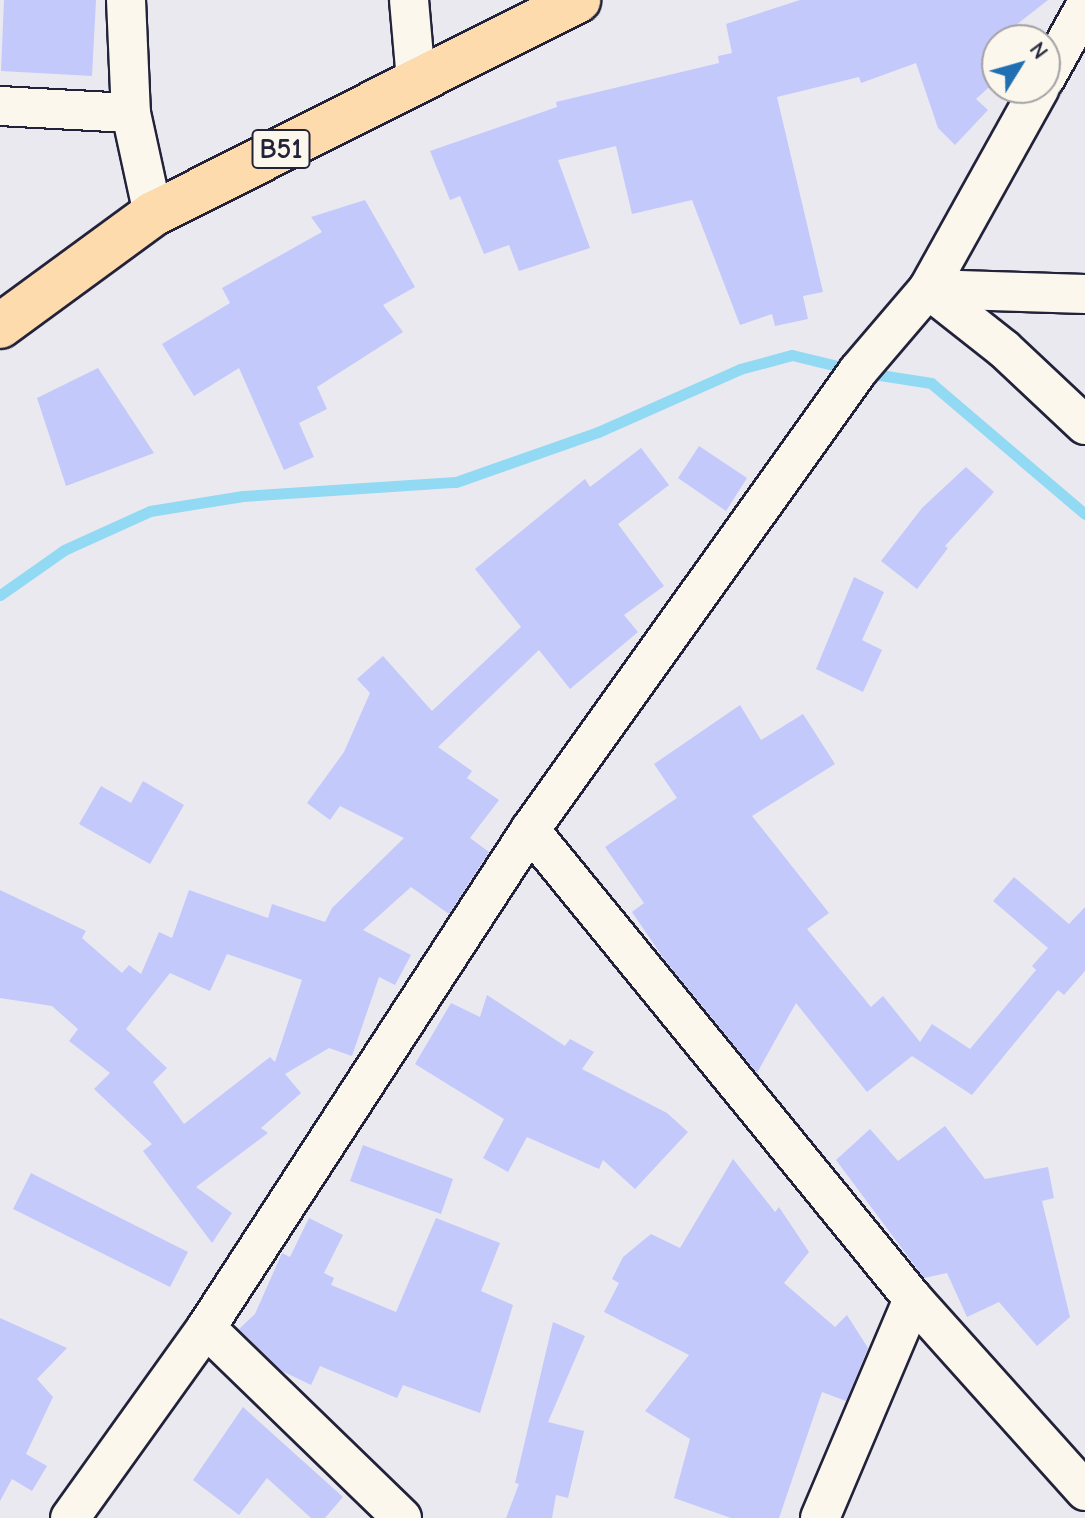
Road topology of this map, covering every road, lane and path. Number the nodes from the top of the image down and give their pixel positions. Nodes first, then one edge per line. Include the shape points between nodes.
1 (126, 0) edge
2 (409, 0) edge
3 (578, 0) edge
4 (1085, 7) edge
5 (1061, 50) edge
6 (416, 80) junction
7 (1031, 104) edge
8 (0, 106) edge
9 (131, 113) junction
10 (153, 214) junction
11 (928, 289) junction
12 (1085, 294) edge
13 (0, 326) edge
14 (1085, 425) edge
15 (530, 830) junction
16 (913, 1299) junction
17 (206, 1328) junction
18 (1085, 1491) edge
19 (70, 1518) edge
20 (402, 1518) edge
21 (820, 1518) edge

1 - 9 street
2 - 6 street
3 - 6 highway, B51
4 - 5 street
6 - 10 highway, B51
7 - 11 street
8 - 9 street
9 - 10 street
10 - 13 highway, B51
11 - 12 street
11 - 14 street via 1004,349
11 - 15 street via 858,371
15 - 16 street
15 - 17 street
16 - 18 street
16 - 21 street
17 - 19 street
17 - 20 street

